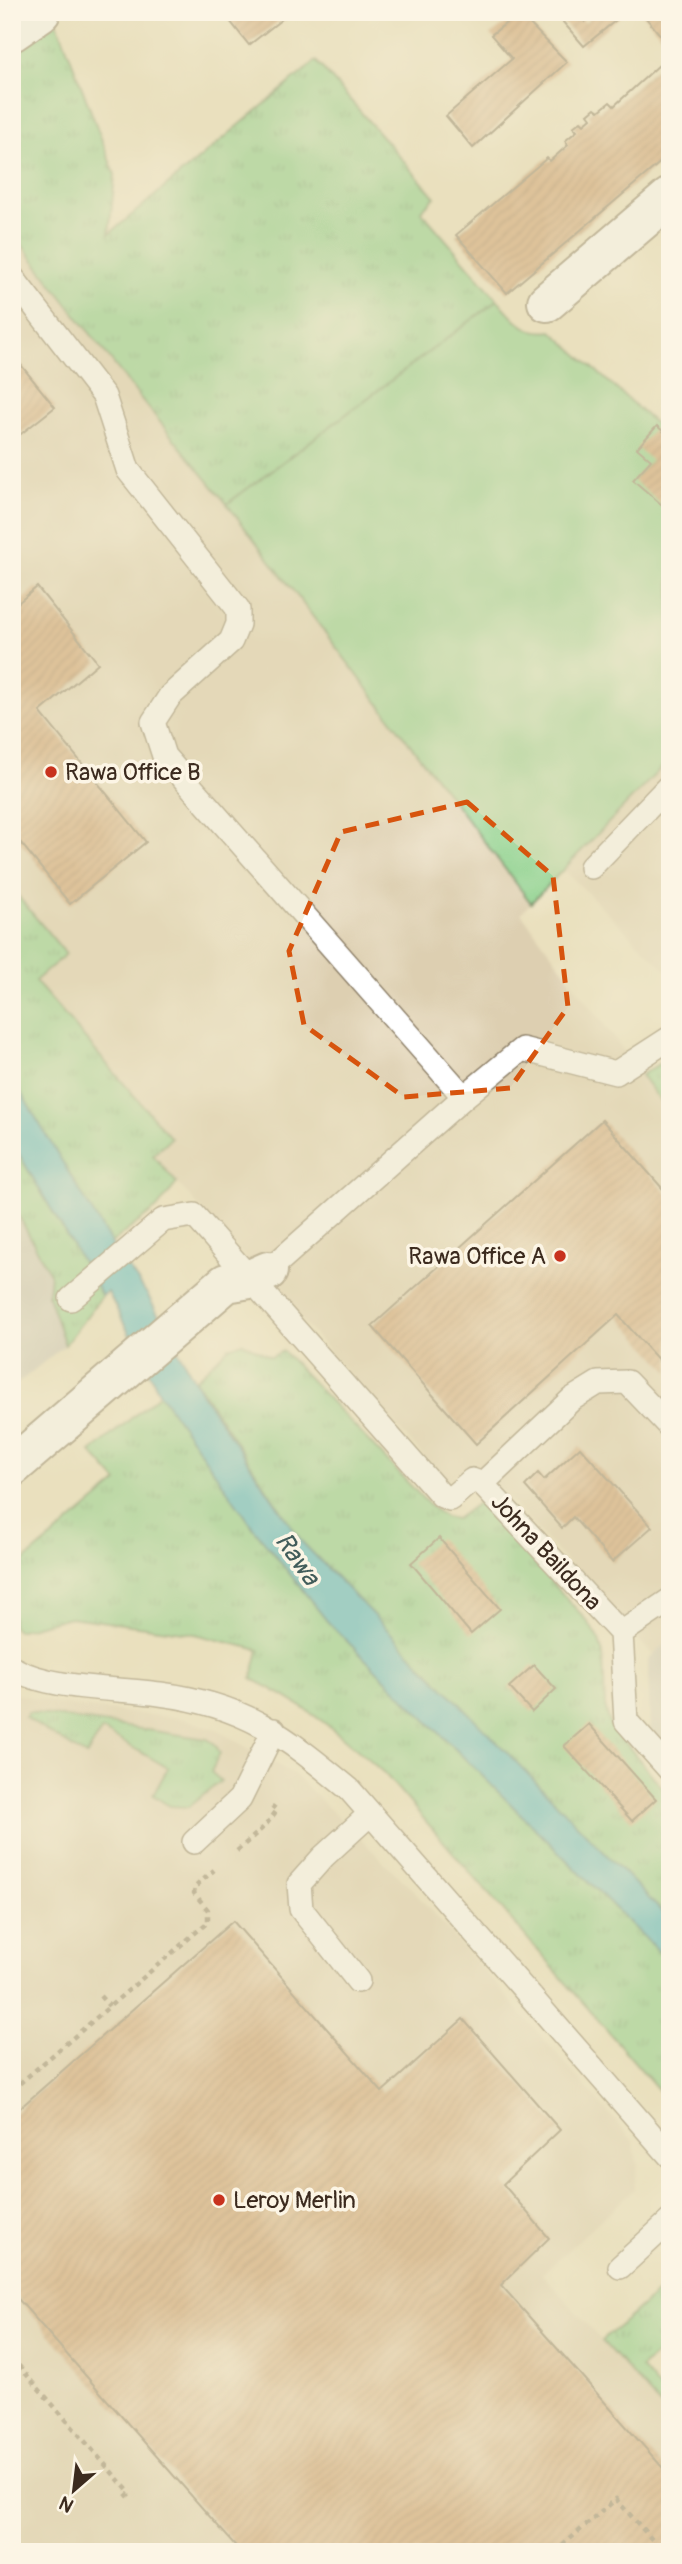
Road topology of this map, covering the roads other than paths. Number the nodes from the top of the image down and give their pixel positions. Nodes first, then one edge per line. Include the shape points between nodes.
1 (41, 12) edge
2 (12, 32) edge
3 (670, 197) edge
4 (12, 277) edge
5 (547, 302) dead end
6 (670, 785) edge
7 (591, 867) dead end
8 (670, 1038) edge
9 (464, 1097) junction
10 (259, 1275) junction
11 (71, 1299) dead end
12 (670, 1427) edge
13 (12, 1467) edge
14 (482, 1484) junction
15 (670, 1600) edge
16 (621, 1633) junction
17 (12, 1668) edge
18 (274, 1730) junction
19 (670, 1770) edge
20 (370, 1814) junction
21 (194, 1842) dead end
22 (358, 1981) dead end
23 (670, 2156) edge
24 (670, 2221) edge
25 (620, 2267) dead end

1 - 2 street
3 - 5 street
4 - 9 lane via 104,396 128,470 238,610 231,641 170,696 153,722 164,756
6 - 7 lane
8 - 9 lane via 616,1073 522,1049
9 - 10 lane
10 - 11 lane via 194,1215 163,1220
10 - 13 street via 226,1283
10 - 14 lane, Johna Baildona via 442,1496 450,1499 472,1480
12 - 14 lane via 627,1382 598,1383 572,1398
14 - 16 lane, Johna Baildona
15 - 16 lane
16 - 19 lane, Johna Baildona via 626,1721
17 - 18 lane via 24,1675 67,1683 164,1694 218,1707
18 - 20 lane via 349,1789
18 - 21 lane via 240,1800
20 - 22 lane via 299,1884 301,1909
20 - 23 lane
24 - 25 lane

